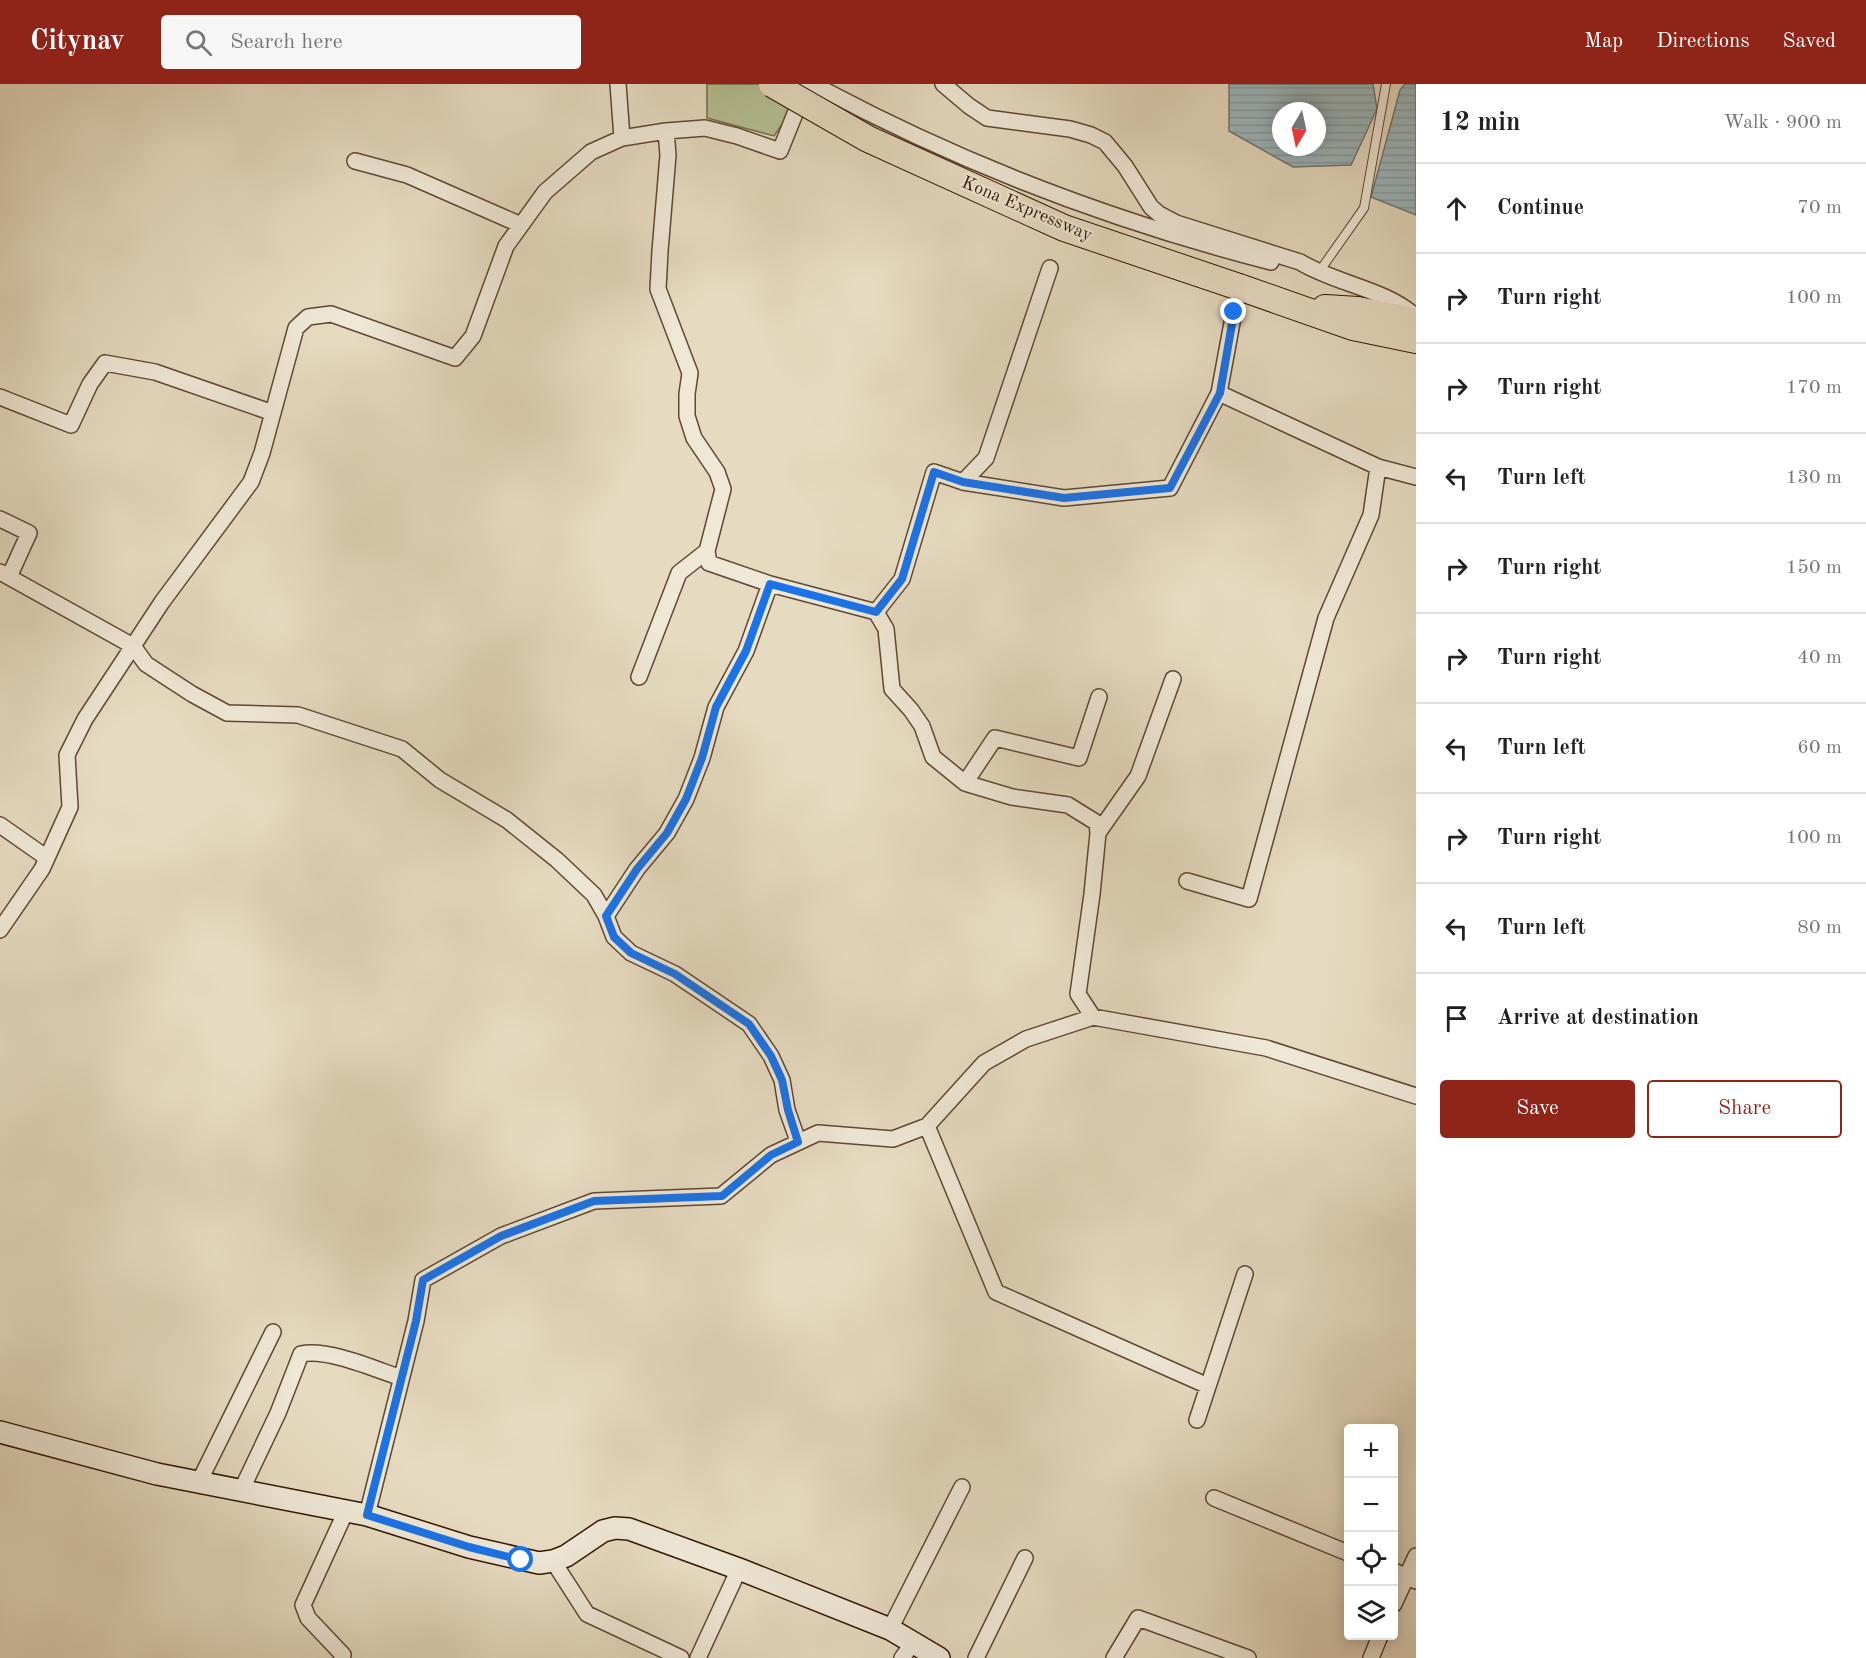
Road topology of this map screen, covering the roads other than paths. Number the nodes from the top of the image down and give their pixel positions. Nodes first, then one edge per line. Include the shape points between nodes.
1 (618, 84) edge
2 (772, 84) edge
3 (807, 84) edge
4 (813, 84) edge
5 (943, 84) edge
6 (1386, 84) edge
7 (666, 131) junction
8 (622, 138) junction
9 (355, 161) dead end
10 (521, 225) junction
11 (1050, 268) dead end
12 (1318, 273) junction
13 (1294, 306) junction
14 (1234, 312) dead end
15 (1416, 317) edge
16 (1416, 322) edge
17 (1416, 340) edge
18 (1220, 393) junction
19 (0, 397) edge
20 (273, 413) junction
21 (1378, 467) junction
22 (1416, 477) edge
23 (963, 482) junction
24 (0, 519) edge
25 (707, 551) junction
26 (4, 574) edge
27 (770, 584) junction
28 (876, 612) junction
29 (133, 646) junction
30 (639, 677) dead end
31 (1173, 679) dead end
32 (1099, 697) dead end
33 (965, 783) junction
34 (0, 825) edge
35 (1098, 833) junction
36 (47, 858) junction
37 (1187, 881) dead end
38 (606, 916) junction
39 (0, 930) edge
40 (1093, 1017) junction
41 (1416, 1096) edge
42 (927, 1126) junction
43 (798, 1142) junction
44 (1245, 1274) dead end
45 (273, 1332) dead end
46 (401, 1378) junction
47 (1208, 1386) junction
48 (1197, 1420) dead end
49 (0, 1432) edge
50 (199, 1482) junction
51 (962, 1487) dead end
52 (241, 1491) junction
53 (1214, 1498) dead end
54 (346, 1511) junction
55 (367, 1515) junction
56 (1344, 1551) edge
57 (1416, 1556) edge
58 (1025, 1558) dead end
59 (553, 1561) junction
60 (739, 1569) junction
61 (1405, 1576) edge
62 (1398, 1594) edge
63 (890, 1629) junction
64 (1378, 1640) edge
65 (908, 1650) edge
66 (342, 1658) edge
67 (681, 1658) edge
68 (698, 1658) edge
69 (939, 1658) edge
70 (976, 1658) edge
71 (1114, 1658) edge
72 (1248, 1658) edge
73 (1371, 1658) edge

1 - 8 street
2 - 13 highway, Kona Expressway, bridge via 868,139 1064,228
3 - 7 street via 780,151 705,128
4 - 12 street via 921,140 1072,200 1232,252
5 - 12 street via 987,118 1070,129 1105,142 1159,214 1176,223 1300,262
6 - 12 lane via 1364,208
7 - 8 street
7 - 25 street via 668,154 658,289 690,373 687,416 694,438 717,472 723,489
8 - 10 street via 591,152 545,192
9 - 10 street via 407,175
10 - 20 street via 506,246 473,336 455,358 331,314 308,317 296,328
11 - 23 street via 986,459
12 - 15 street via 1384,297
13 - 16 highway, Kona Expressway via 1358,310
13 - 17 highway, Kona Expressway via 1353,327
14 - 18 street
18 - 21 street
18 - 23 street via 1170,488 1064,498
19 - 20 street via 71,425 90,384 105,363 155,372
20 - 29 street via 251,482
21 - 22 street
21 - 37 street via 1371,515 1326,618 1249,899
23 - 28 street via 934,472 902,579
24 - 26 street via 29,533
25 - 27 street via 709,563
25 - 30 street via 679,573
26 - 29 street
27 - 28 street
27 - 38 street via 746,651 716,707 686,799 667,833
28 - 33 street via 886,629 891,689 922,726 933,757
29 - 36 street via 85,719 67,755 70,807
29 - 38 street via 146,664 227,713 298,715 402,749 440,780 507,820 557,860 594,895
31 - 35 street via 1138,776
32 - 33 street via 1079,758 995,738
33 - 35 street via 1012,797 1068,805 1097,823
34 - 36 street
35 - 40 street via 1078,994
36 - 39 street
38 - 43 street via 614,937 631,953 675,974 749,1024 782,1080
40 - 41 street via 1266,1048
40 - 42 street via 1026,1039 984,1063
42 - 43 street via 893,1139 818,1133
42 - 47 street via 996,1292
43 - 46 street via 771,1155 722,1196 594,1201 501,1236 423,1280
44 - 47 street
45 - 50 street
46 - 52 street via 313,1351 301,1354
46 - 55 street
47 - 48 street
49 - 50 main road
50 - 52 main road
51 - 63 street
52 - 54 main road
53 - 56 street
54 - 55 main road
54 - 66 street via 303,1605 308,1618
55 - 59 main road via 521,1560
57 - 61 street
58 - 70 street
59 - 60 main road via 615,1528 629,1529
59 - 67 street via 587,1614
60 - 63 main road
60 - 68 street
61 - 62 street
63 - 65 main road
64 - 73 street
65 - 69 main road
71 - 72 street via 1138,1618

